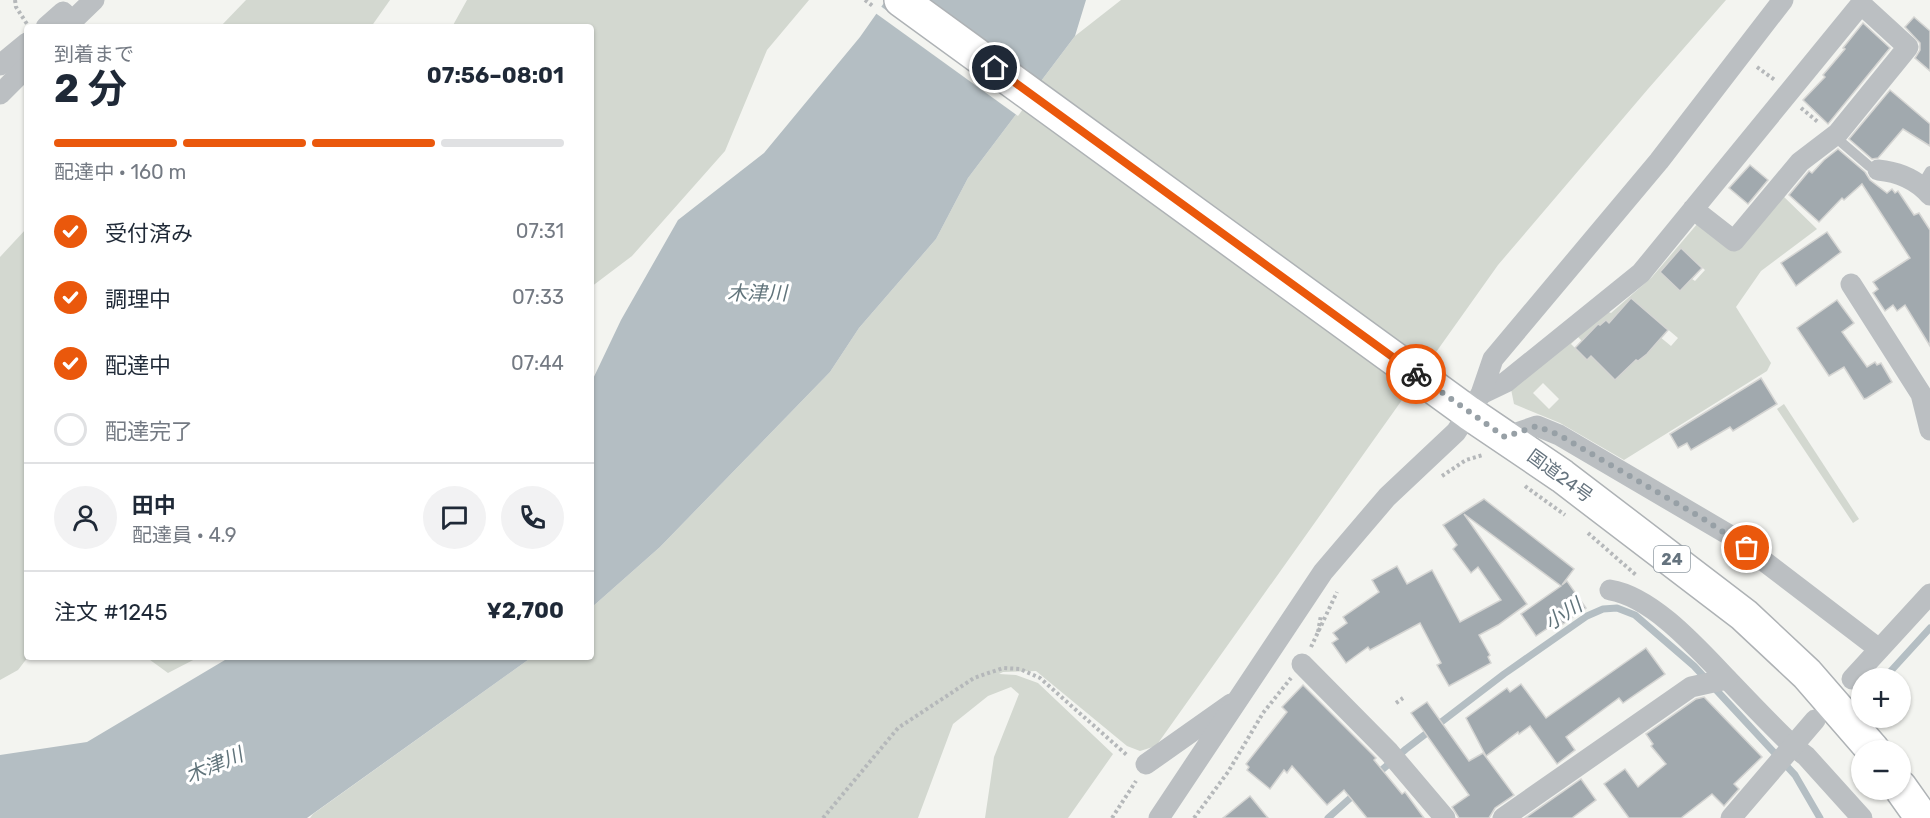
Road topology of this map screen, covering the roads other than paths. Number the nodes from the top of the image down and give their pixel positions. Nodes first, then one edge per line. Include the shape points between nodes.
1 (94, 0) edge
2 (901, 0) edge
3 (1783, 0) edge
4 (69, 15) edge
5 (52, 24) edge
6 (24, 45) edge
7 (0, 64) edge
8 (24, 70) edge
9 (0, 94) edge
10 (1834, 136) junction
11 (1878, 170) joint
12 (1927, 184) edge
13 (1693, 209) junction
14 (1851, 284) dead end
15 (1466, 401) junction
16 (1930, 429) edge
17 (1494, 446) junction
18 (1610, 590) dead end
19 (1930, 594) edge
20 (1879, 649) junction
21 (1302, 664) road end
22 (1862, 668) edge
23 (1725, 680) junction
24 (1239, 698) junction
25 (1815, 720) dead end
26 (1864, 740) edge
27 (1791, 748) junction
28 (1146, 764) road end
29 (1909, 800) edge
30 (1159, 818) edge
31 (1445, 818) edge
32 (1503, 818) edge
33 (1731, 818) edge
34 (1862, 818) edge
35 (1922, 818) edge

1 - 4 street
2 - 15 highway, 国道24号 / 24
3 - 15 street via 1659,161 1493,359
4 - 5 street
6 - 7 street
8 - 9 street
10 - 11 lane
10 - 13 street via 1800,162 1734,242
10 - 13 street via 1908,47 1861,4
11 - 12 street
13 - 15 street via 1641,273 1506,382
14 - 16 street via 1921,394
15 - 17 highway, 国道24号 / 24
15 - 24 street via 1456,432 1387,497 1323,572
17 - 20 street via 1537,426 1559,435 1731,536
17 - 26 highway, 国道24号 / 24 via 1571,483 1744,615 1807,674
18 - 23 street via 1630,595 1660,614
19 - 20 street
20 - 22 street
21 - 31 street via 1389,752
23 - 27 street
23 - 32 street via 1691,687
24 - 28 street
24 - 30 street
25 - 27 street
27 - 33 street
27 - 34 street via 1806,756
29 - 35 highway

